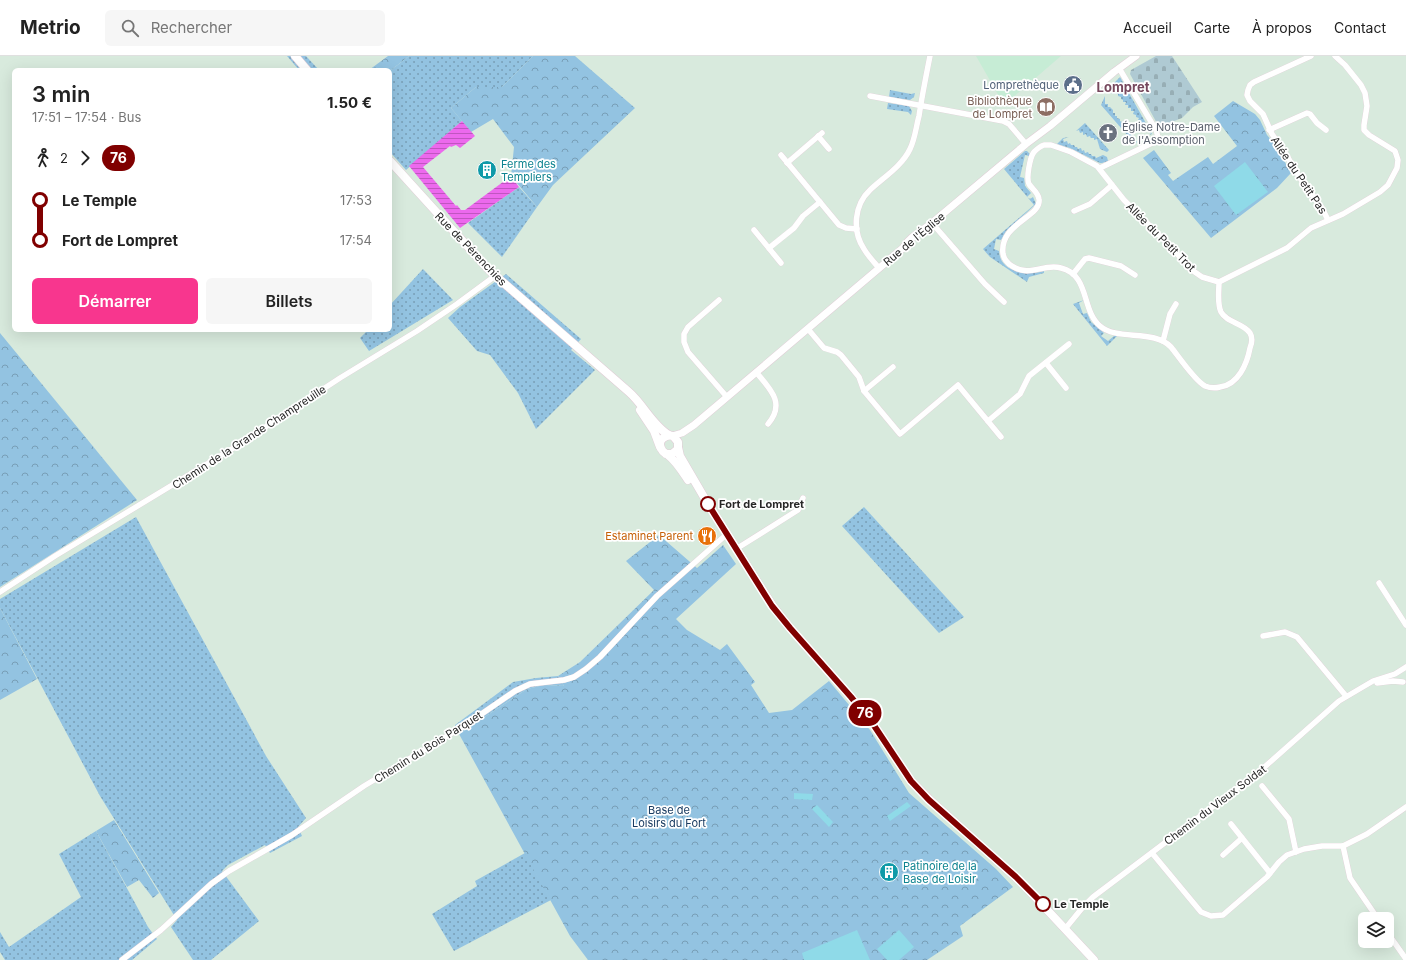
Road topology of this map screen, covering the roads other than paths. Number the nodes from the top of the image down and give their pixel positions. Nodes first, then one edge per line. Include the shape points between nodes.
1 (295, 56) edge
2 (930, 56) edge
3 (1136, 56) edge
4 (1311, 56) edge
5 (1335, 56) edge
6 (305, 68) edge
7 (1119, 68) junction
8 (870, 96) dead end
9 (920, 106) junction
10 (1269, 130) junction
11 (1326, 130) dead end
12 (1027, 143) junction
13 (829, 149) dead end
14 (1035, 151) junction
15 (781, 155) dead end
16 (392, 163) edge
17 (788, 163) junction
18 (1100, 168) junction
19 (1112, 185) junction
20 (820, 202) junction
21 (1074, 211) dead end
22 (1328, 220) junction
23 (932, 224) junction
24 (857, 229) junction
25 (754, 230) dead end
26 (769, 248) junction
27 (781, 263) dead end
28 (879, 268) junction
29 (1073, 274) junction
30 (1135, 275) dead end
31 (495, 276) junction
32 (1219, 282) junction
33 (719, 300) dead end
34 (1004, 302) dead end
35 (1176, 304) dead end
36 (808, 329) junction
37 (1162, 341) junction
38 (1069, 344) dead end
39 (1046, 363) junction
40 (893, 367) dead end
41 (756, 372) junction
42 (617, 382) junction
43 (1066, 388) dead end
44 (864, 391) junction
45 (727, 397) junction
46 (988, 421) junction
47 (768, 424) dead end
48 (694, 425) junction
49 (670, 435) junction
50 (1000, 437) dead end
51 (679, 446) junction
52 (663, 451) junction
53 (803, 498) dead end
54 (708, 504) junction
55 (727, 534) junction
56 (736, 549) junction
57 (1378, 583) dead end
58 (0, 592) edge
59 (1406, 625) edge
60 (1263, 636) dead end
61 (1404, 669) edge
62 (1405, 682) edge
63 (1366, 685) junction
64 (1346, 696) junction
65 (1262, 786) dead end
66 (1406, 807) edge
67 (1231, 824) dead end
68 (1242, 838) junction
69 (1343, 846) junction
70 (1296, 852) junction
71 (1152, 853) junction
72 (1222, 855) dead end
73 (1270, 873) junction
74 (1373, 912) edge
75 (1066, 929) junction
76 (1394, 942) edge
77 (1405, 959) edge
78 (122, 960) edge
79 (1094, 960) edge

1 - 6 main road
2 - 9 street
3 - 7 street, Rue de l'Église
4 - 10 street, Allée du Petit Pas via 1254,82 1249,87 1247,93 1250,101 1263,114
5 - 22 street, Allée du Petit Pas via 1345,65 1365,93 1367,106 1364,130 1395,151 1398,163 1383,190
7 - 12 street, Rue de l'Église
7 - 18 street via 1157,133 1157,138 1154,142
8 - 9 street
9 - 12 street via 1006,122
9 - 24 street via 914,140 909,152 899,165 864,196 858,210
10 - 11 street, Allée du Petit Pas via 1307,113
10 - 22 street, Allée du Petit Pas
12 - 14 street
12 - 23 street, Rue de l'Église
13 - 17 street via 820,135
14 - 18 street, Allée du Petit Trot via 1042,146 1051,145 1071,152
14 - 29 street via 1028,178 1040,202 1036,209 1008,232 1003,249 1004,257 1010,264 1023,271 1054,267
15 - 17 street
16 - 31 main road, Rue de Pérenchies
17 - 20 street
18 - 19 street, Allée du Petit Trot
19 - 21 street via 1090,204
19 - 32 street, Allée du Petit Trot via 1189,268
20 - 24 street via 841,226
20 - 26 street
22 - 32 street, Allée du Petit Pas via 1306,230 1287,248
23 - 28 street, Rue de l'Église
23 - 34 street
24 - 28 street via 864,250
25 - 26 street
26 - 27 street
28 - 36 street, Rue de l'Église
29 - 30 street via 1090,258 1121,266
29 - 37 street via 1081,283 1094,320 1101,328 1114,333 1139,335
31 - 42 main road, Rue de Pérenchies
31 - 58 street, Chemin de la Grande Champreuille via 457,304 223,455
32 - 37 street via 1221,312 1248,331 1252,342 1247,362 1235,379 1223,387 1205,386 1171,347
33 - 45 street via 688,327 684,334 684,342 688,352
35 - 37 street via 1170,314
36 - 41 street, Rue de l'Église
36 - 44 street via 824,348 841,355 859,376
38 - 39 street
39 - 43 street
39 - 46 street via 1028,378 1020,394
40 - 44 street
41 - 45 street, Rue de l'Église
41 - 47 street via 776,401 774,414
42 - 49 main road via 634,396 661,429
42 - 52 main road via 648,422
44 - 46 street via 900,434 958,385
45 - 48 street, Rue de l'Église
46 - 50 street
48 - 49 street, Rue de l'Église via 682,433
48 - 51 street, Rue de l'Église
49 - 51 main road via 677,439
49 - 52 main road via 661,440
51 - 52 main road via 674,453
51 - 54 main road via 681,459
52 - 54 main road via 677,464
53 - 56 street via 798,510
54 - 55 main road
55 - 56 main road
55 - 78 street, Chemin du Bois Parquet via 657,596 586,669 564,680 530,684 515,691 467,724 364,786 292,835 229,871
56 - 75 main road via 776,611 873,724 911,781 1022,883
57 - 59 street
60 - 64 street via 1285,632 1297,637
61 - 62 street via 1400,676
61 - 63 street, Chemin du Vieux Soldat
62 - 63 street, Chemin du Vieux Soldat
63 - 64 street, Chemin du Vieux Soldat
64 - 71 street, Chemin du Vieux Soldat via 1260,771
65 - 70 street via 1289,819
66 - 69 street via 1367,834
67 - 68 street
68 - 72 street
68 - 73 street
69 - 70 street via 1322,846
69 - 74 street via 1350,878
70 - 73 street via 1283,858
71 - 73 street via 1201,912 1208,916 1219,916 1226,912
71 - 75 street, Chemin du Vieux Soldat via 1088,902
75 - 79 main road
76 - 77 street

